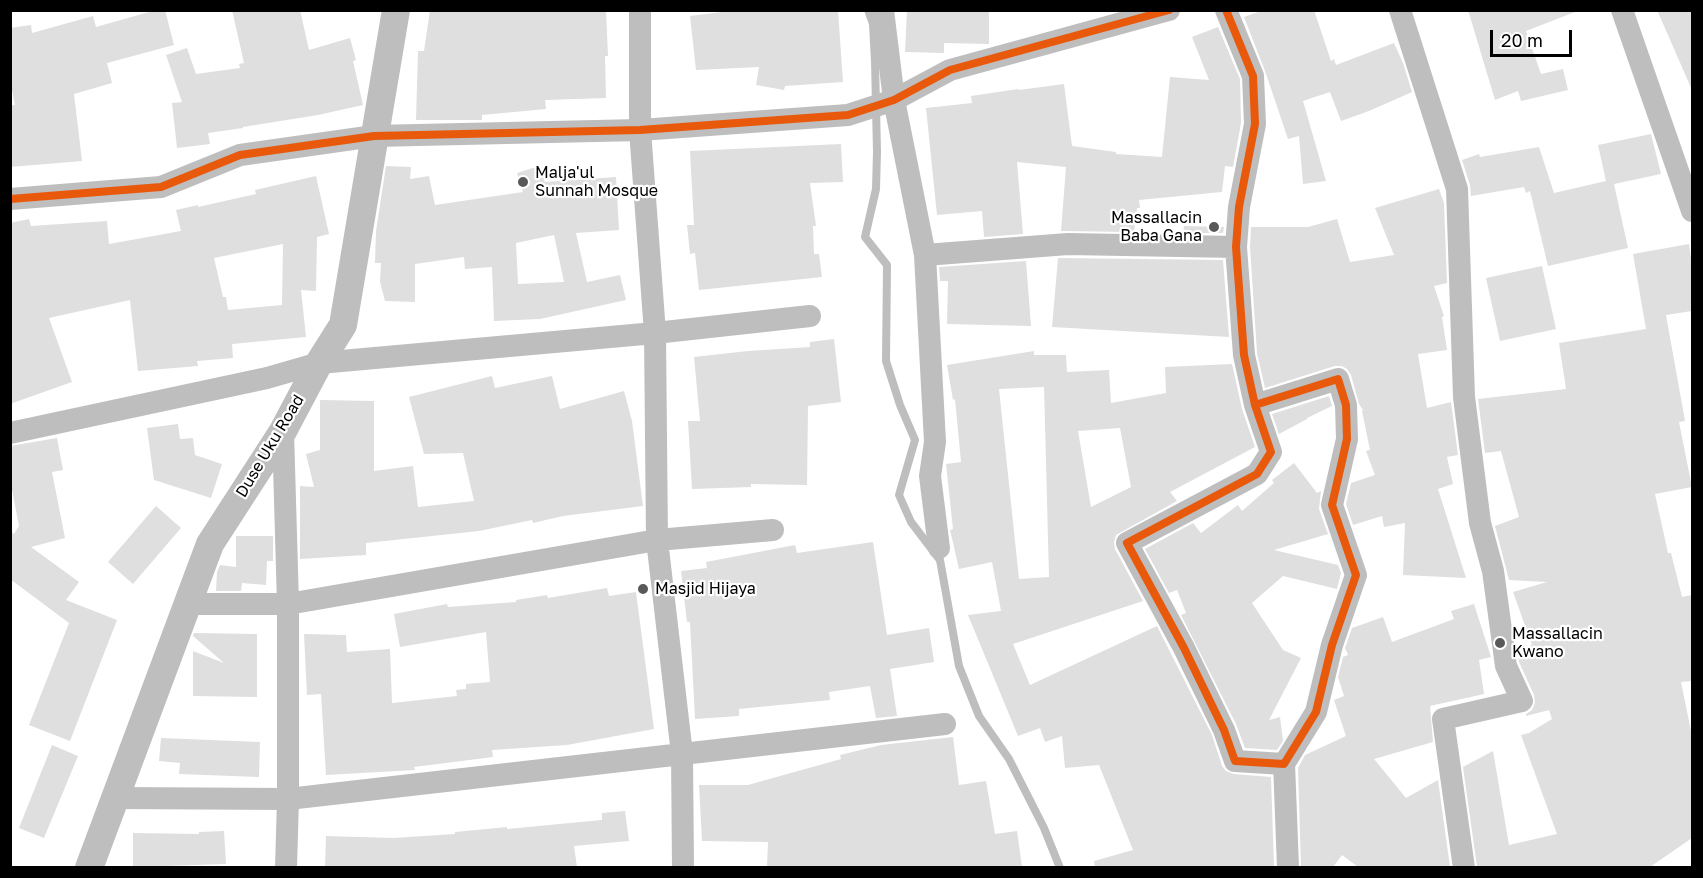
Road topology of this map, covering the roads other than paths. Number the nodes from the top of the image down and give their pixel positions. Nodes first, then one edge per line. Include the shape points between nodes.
1 (396, 10) edge
2 (640, 10) edge
3 (883, 10) edge
4 (1168, 10) edge
5 (1226, 10) edge
6 (1400, 10) edge
7 (1622, 10) edge
8 (894, 100) junction
9 (640, 130) junction
10 (374, 136) junction
11 (10, 199) edge
12 (1692, 211) edge
13 (1236, 247) junction
14 (925, 255) junction
15 (810, 316) dead end
16 (655, 333) junction
17 (319, 363) junction
18 (1255, 405) junction
19 (283, 430) junction
20 (10, 433) edge
21 (773, 530) dead end
22 (657, 540) junction
23 (939, 548) dead end
24 (188, 604) junction
25 (288, 604) junction
26 (945, 723) dead end
27 (682, 754) junction
28 (1284, 763) junction
29 (115, 798) junction
30 (288, 799) junction
31 (89, 867) edge
32 (286, 867) edge
33 (683, 867) edge
34 (1288, 867) edge
35 (1464, 867) edge

1 - 10 street, Duse Uku Road
2 - 9 street
3 - 8 street
4 - 8 street via 950,70
5 - 13 street via 1253,76 1255,124 1239,207
6 - 35 street via 1457,189 1464,397 1480,523 1493,571 1506,666 1522,701 1443,719
7 - 12 street
8 - 9 street via 848,115
8 - 14 street
9 - 10 street
9 - 16 street
10 - 11 street via 240,156 161,188
10 - 17 street, Duse Uku Road via 343,325
13 - 14 street via 1068,244
13 - 18 street via 1244,355
14 - 23 street via 935,442 930,476
15 - 16 street
16 - 17 street
16 - 22 street
17 - 19 street, Duse Uku Road
17 - 20 street via 267,378
18 - 28 street via 1338,379 1346,405 1347,439 1332,505 1356,575 1332,645 1316,712
18 - 28 street via 1271,452 1257,474 1127,543 1184,648 1235,761
19 - 24 street, Duse Uku Road via 210,544
19 - 25 street
21 - 22 street
22 - 25 street
22 - 27 street
24 - 25 street
24 - 29 street, Duse Uku Road
25 - 30 street
26 - 27 street
27 - 30 street
27 - 33 street
28 - 34 street
29 - 30 street
29 - 31 street, Duse Uku Road
30 - 32 street

